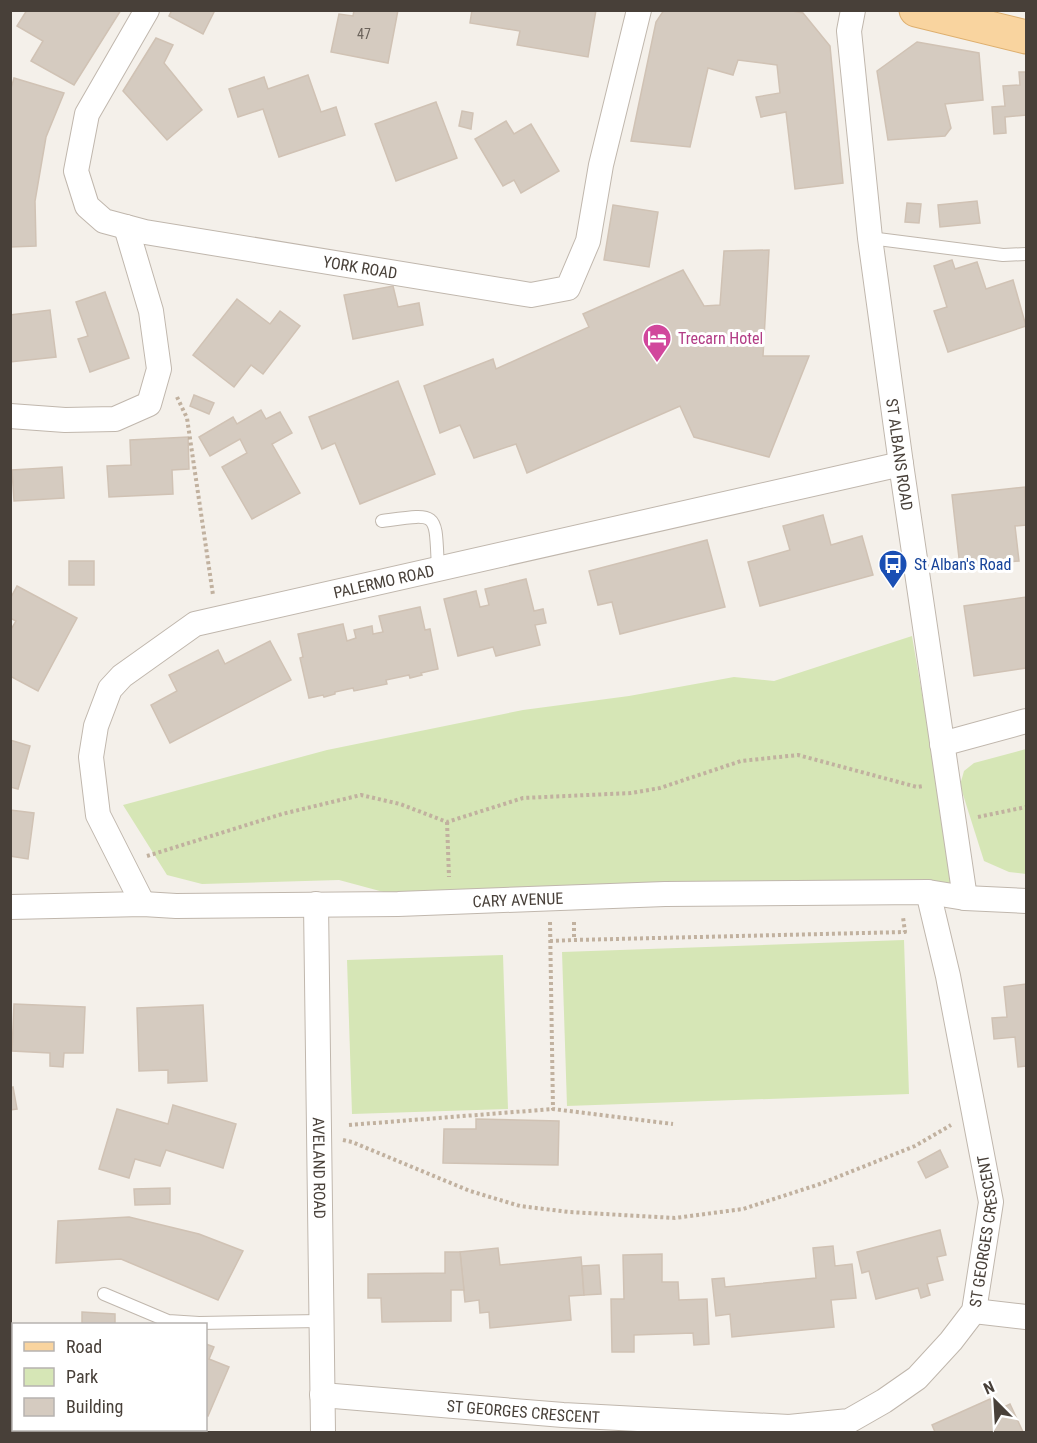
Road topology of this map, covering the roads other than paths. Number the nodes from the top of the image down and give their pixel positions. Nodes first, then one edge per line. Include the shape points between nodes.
1 (147, 10) edge
2 (639, 10) edge
3 (853, 10) edge
4 (916, 10) edge
5 (1026, 38) edge
6 (126, 227) junction
7 (870, 238) junction
8 (1026, 254) edge
9 (10, 416) edge
10 (901, 464) junction
11 (382, 521) dead end
12 (438, 569) junction
13 (1026, 721) edge
14 (942, 744) junction
15 (928, 892) junction
16 (965, 898) junction
17 (1026, 902) edge
18 (143, 904) junction
19 (316, 904) junction
20 (10, 907) edge
21 (104, 1294) dead end
22 (974, 1311) junction
23 (1026, 1317) edge
24 (321, 1321) junction
25 (322, 1395) junction
26 (806, 1430) edge
27 (323, 1432) edge

1 - 6 street, YORK ROAD via 87,114 76,171 87,206 105,221
2 - 6 street, YORK ROAD via 588,241 568,288 531,295
3 - 7 street, ST ALBANS ROAD via 849,31
4 - 5 main road
6 - 9 street via 152,311 159,369 148,405 115,418
7 - 8 lane via 1003,255
7 - 10 street, ST ALBANS ROAD
10 - 12 street, PALERMO ROAD
10 - 14 street, ST ALBANS ROAD
11 - 12 lane via 423,515 431,519 436,527
12 - 18 street, PALERMO ROAD via 195,624 122,676 110,689 96,726 91,757 98,815
13 - 14 street
14 - 16 street, ST ALBANS ROAD
15 - 16 street, CARY AVENUE
15 - 19 street, CARY AVENUE via 665,894
15 - 22 street, ST GEORGES CRESCENT via 991,1202
16 - 17 street, CARY AVENUE
18 - 19 street, CARY AVENUE
18 - 20 street, CARY AVENUE
19 - 24 street, AVELAND ROAD
21 - 24 lane via 168,1320
22 - 23 street
22 - 26 street, ST GEORGES CRESCENT via 917,1378 849,1421
24 - 25 street, AVELAND ROAD
25 - 26 street, ST GEORGES CRESCENT
25 - 27 street, AVELAND ROAD

